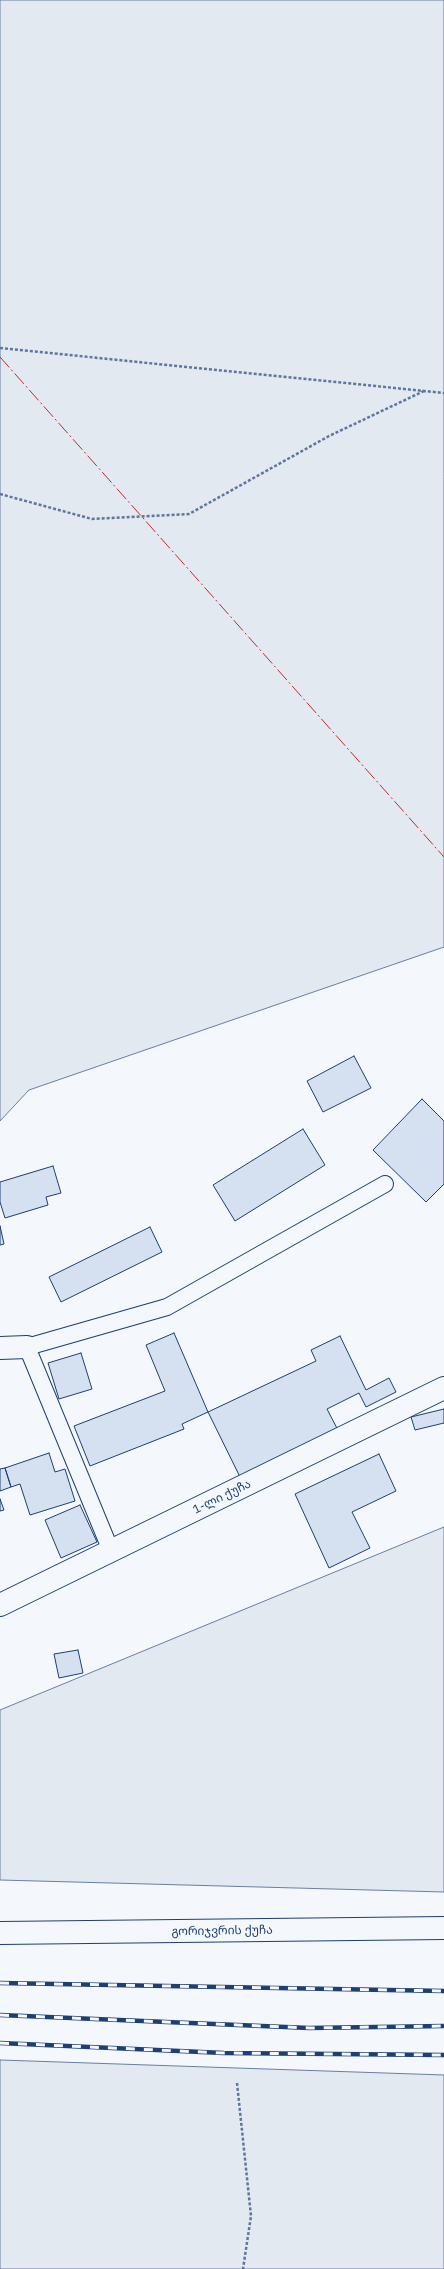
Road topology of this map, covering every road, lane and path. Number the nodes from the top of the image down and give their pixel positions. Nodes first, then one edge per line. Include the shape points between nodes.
1 (0, 348) edge
2 (424, 391) junction
3 (444, 393) edge
4 (0, 494) edge
5 (385, 1184) dead end
6 (27, 1347) junction
7 (0, 1348) edge
8 (444, 1388) edge
9 (111, 1551) junction
10 (0, 1605) edge
11 (444, 1928) edge
12 (0, 1933) edge
13 (237, 2083) dead end
14 (243, 2269) edge

1 - 2 path
2 - 3 path
2 - 4 path via 329,436 189,514 92,519
5 - 6 lane via 167,1307
6 - 7 street
6 - 9 lane
8 - 9 street, 1-ლი ქუჩა
9 - 10 street, 1-ლი ქუჩა
11 - 12 street, გორიჯვრის ქუჩა
13 - 14 path via 251,2216

